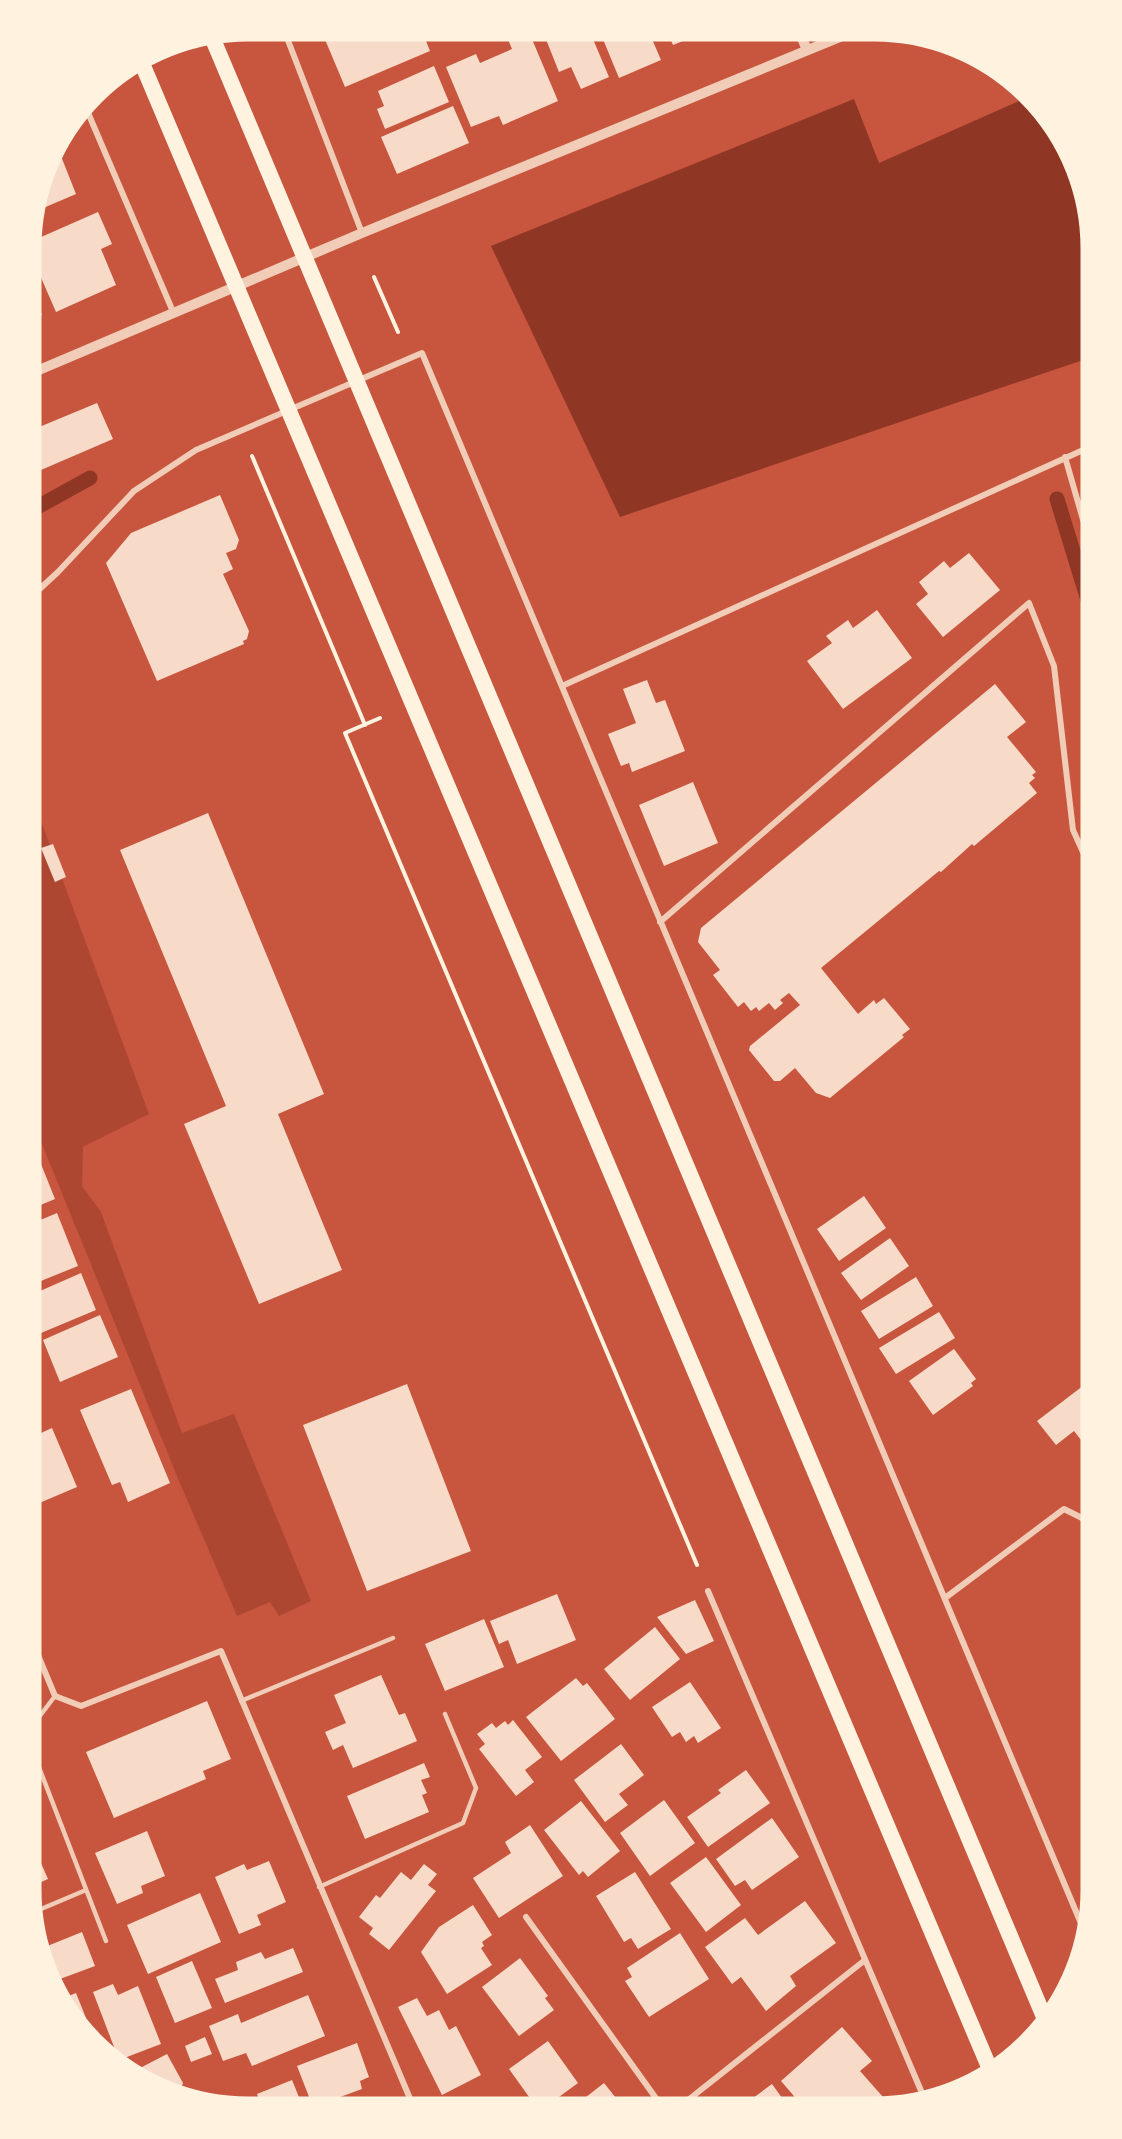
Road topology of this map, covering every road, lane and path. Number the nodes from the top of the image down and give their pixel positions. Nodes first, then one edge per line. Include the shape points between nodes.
1 (803, 40) edge
2 (832, 40) edge
3 (289, 41) edge
4 (215, 44) edge
5 (807, 50) junction
6 (144, 69) edge
7 (89, 115) edge
8 (362, 233) junction
9 (374, 277) dead end
10 (174, 314) junction
11 (410, 358) junction
12 (40, 371) edge
13 (1082, 450) edge
14 (252, 456) dead end
15 (1065, 457) junction
16 (1082, 516) edge
17 (40, 589) edge
18 (562, 686) junction
19 (380, 718) dead end
20 (365, 725) junction
21 (1082, 849) edge
22 (660, 922) junction
23 (1081, 1518) edge
24 (708, 1591) joint
25 (945, 1598) junction
26 (393, 1638) dead end
27 (40, 1660) edge
28 (55, 1696) junction
29 (241, 1701) junction
30 (445, 1714) dead end
31 (40, 1716) edge
32 (40, 1770) edge
33 (319, 1887) junction
34 (86, 1890) junction
35 (42, 1909) edge
36 (526, 1917) dead end
37 (1079, 1918) edge
38 (106, 1941) dead end
39 (866, 1960) junction
40 (1042, 2012) edge
41 (988, 2064) edge
42 (922, 2092) edge
43 (410, 2098) edge
44 (656, 2098) edge
45 (691, 2098) edge

1 - 5 street
2 - 5 street
3 - 8 street
4 - 40 highway
5 - 8 street
6 - 41 highway
7 - 10 street
8 - 10 street
9 - 11 path
10 - 12 street
11 - 17 street via 196,450 134,491
11 - 18 street via 422,353
13 - 15 street
14 - 20 path
15 - 16 street
15 - 18 street
18 - 22 street
19 - 20 path
20 - 24 path via 345,733
21 - 22 street via 1073,830 1054,666 1029,603
22 - 25 street
23 - 25 street via 1064,1509
24 - 39 street
25 - 37 street
26 - 29 lane
27 - 28 street
28 - 29 street via 81,1706 221,1651
28 - 31 lane
29 - 33 street
30 - 33 lane via 476,1788 463,1823
32 - 34 lane
33 - 43 street
34 - 35 lane
34 - 38 lane
36 - 44 street
39 - 42 street
39 - 45 street

